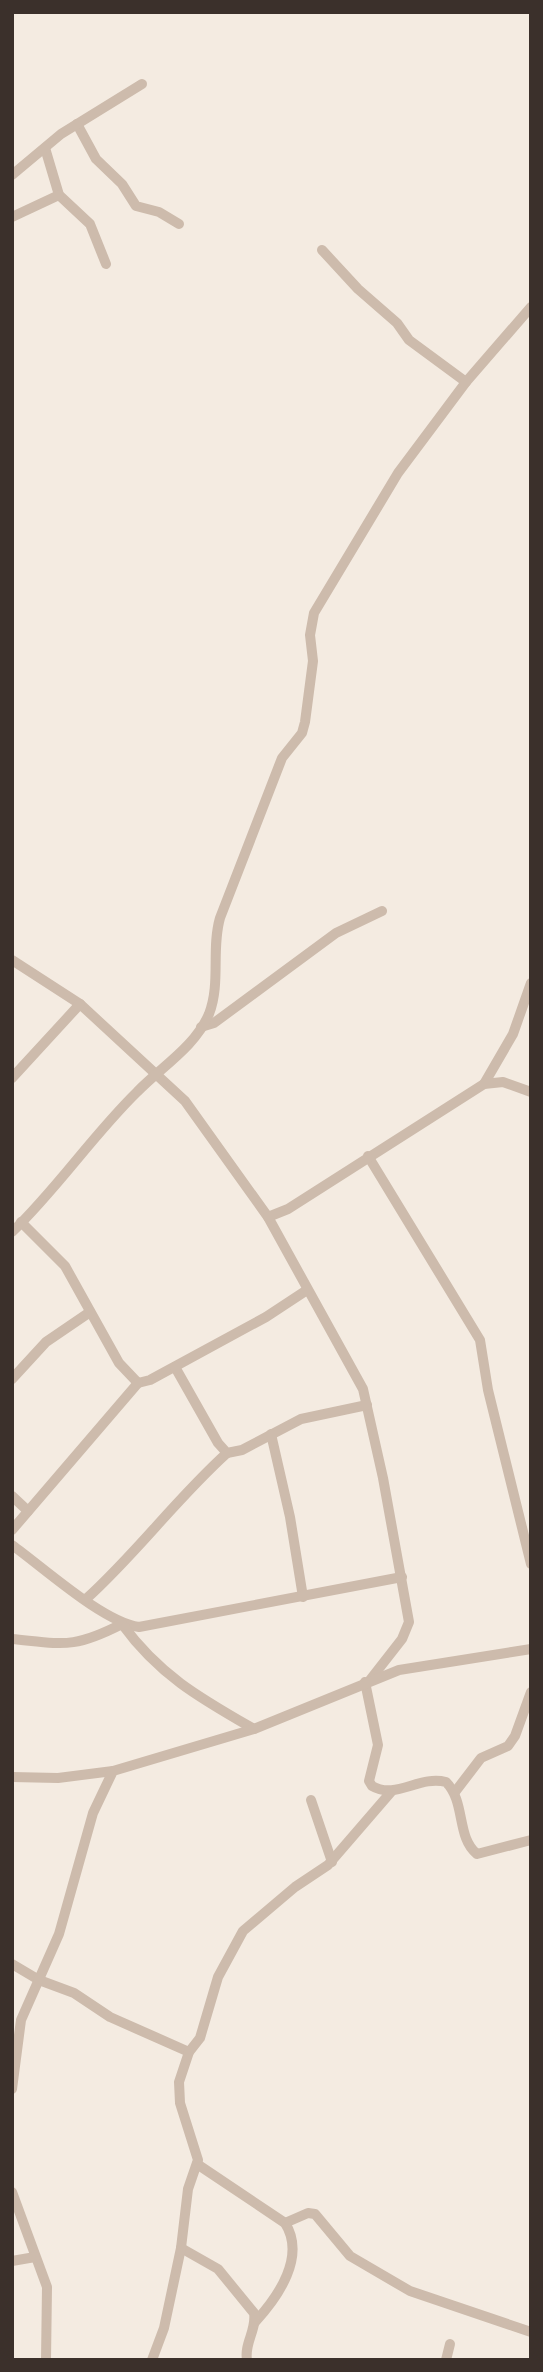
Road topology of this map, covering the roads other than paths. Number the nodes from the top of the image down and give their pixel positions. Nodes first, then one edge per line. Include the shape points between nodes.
1 (142, 84) dead end
2 (77, 124) junction
3 (45, 148) junction
4 (12, 175) edge
5 (59, 195) junction
6 (12, 217) edge
7 (179, 224) dead end
8 (322, 250) dead end
9 (106, 264) dead end
10 (531, 307) edge
11 (466, 382) junction
12 (382, 911) dead end
13 (12, 960) edge
14 (531, 983) edge
15 (80, 1004) junction
16 (201, 1027) junction
17 (155, 1075) junction
18 (12, 1078) edge
19 (484, 1084) junction
20 (531, 1093) edge
21 (368, 1156) junction
22 (268, 1217) junction
23 (21, 1222) junction
24 (12, 1232) edge
25 (307, 1290) junction
26 (90, 1312) junction
27 (175, 1367) junction
28 (12, 1379) edge
29 (138, 1383) junction
30 (368, 1405) junction
31 (271, 1434) junction
32 (227, 1454) junction
33 (12, 1496) edge
34 (28, 1511) junction
35 (526, 1521) edge
36 (12, 1531) edge
37 (12, 1545) edge
38 (531, 1563) edge
39 (402, 1577) junction
40 (303, 1597) junction
41 (86, 1599) junction
42 (122, 1624) junction
43 (12, 1639) edge
44 (531, 1650) edge
45 (368, 1681) junction
46 (531, 1692) edge
47 (254, 1729) junction
48 (113, 1771) junction
49 (12, 1777) edge
50 (391, 1792) junction
51 (456, 1792) junction
52 (311, 1800) dead end
53 (531, 1840) edge
54 (332, 1862) junction
55 (12, 1964) edge
56 (39, 1980) junction
57 (189, 2052) junction
58 (12, 2089) edge
59 (197, 2164) junction
60 (12, 2192) edge
61 (285, 2223) junction
62 (181, 2248) junction
63 (36, 2257) junction
64 (12, 2262) edge
65 (255, 2322) junction
66 (531, 2332) edge
67 (450, 2344) dead end
68 (46, 2360) edge
69 (152, 2360) edge
70 (247, 2360) edge
71 (446, 2360) edge

1 - 2 street
2 - 3 street
2 - 7 street via 96,159 136,206
3 - 4 street
3 - 5 street
5 - 6 street
5 - 9 street via 90,224
8 - 11 street via 409,340
10 - 11 street
11 - 16 street via 388,488 314,613 310,635 313,661 302,733 282,758 220,918 215,990
12 - 16 street via 336,933 214,1023
13 - 15 street
14 - 19 street via 513,1034
15 - 17 street
15 - 18 street
16 - 17 street
17 - 22 street via 185,1101
17 - 23 street
19 - 20 street via 503,1082
19 - 21 street
21 - 22 street via 288,1209
21 - 35 street via 480,1340 488,1390
22 - 25 street
23 - 24 street
23 - 26 street via 65,1266
25 - 27 street
25 - 30 street
26 - 28 street via 46,1342
26 - 29 street via 124,1369
27 - 29 street
27 - 32 street
29 - 34 street
30 - 31 street via 301,1419
30 - 39 street
31 - 32 street
31 - 40 street
32 - 41 street
33 - 34 street
34 - 36 street
35 - 38 street
37 - 41 street
39 - 40 street
39 - 45 street via 409,1622
40 - 42 street via 154,1626
41 - 42 street
42 - 43 street via 61,1646
42 - 47 street via 179,1685
44 - 45 street via 399,1670
45 - 47 street
45 - 50 street via 378,1745 369,1781 380,1791
46 - 51 street via 508,1746 481,1758
47 - 48 street
48 - 49 street via 58,1778
48 - 56 street via 93,1814 75,1887
50 - 51 street via 435,1780 446,1782
50 - 54 street
51 - 53 street via 467,1840 477,1854
52 - 54 street
54 - 57 street via 243,1931 218,1977 200,2038
55 - 56 street
56 - 57 street via 66,1989 110,2017
56 - 58 street via 18,2032
57 - 59 street via 178,2092
59 - 61 street
59 - 62 street via 188,2189
60 - 63 street
61 - 65 street via 293,2235 292,2262
61 - 66 street via 314,2214 350,2256 410,2291
62 - 65 street via 218,2269 248,2304
62 - 69 street via 164,2328
63 - 64 street
63 - 68 street via 47,2287
65 - 70 street
67 - 71 street

